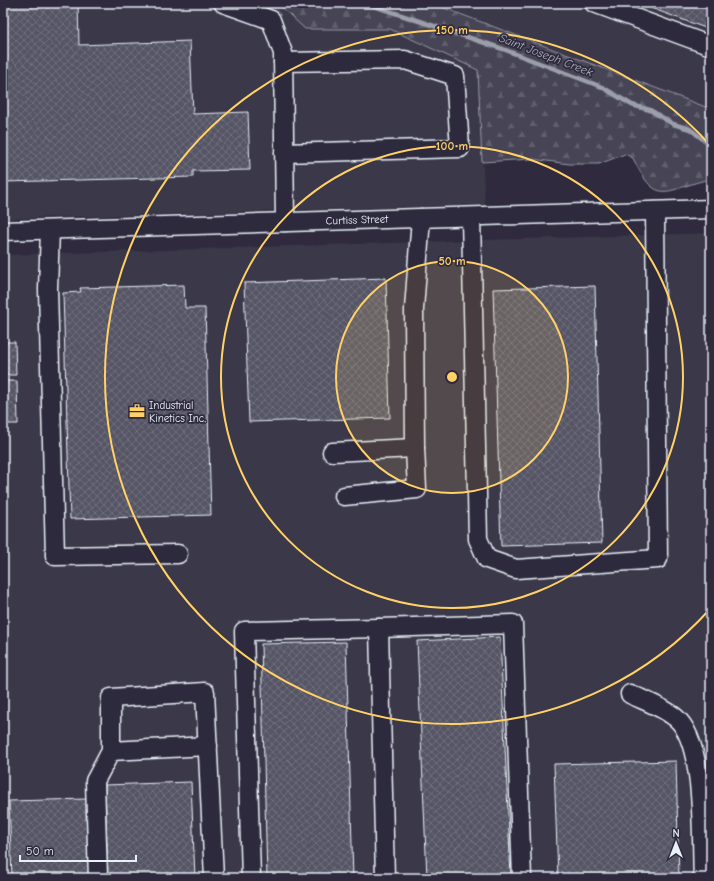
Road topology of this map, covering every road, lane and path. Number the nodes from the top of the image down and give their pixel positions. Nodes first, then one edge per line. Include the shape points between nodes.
1 (223, 3) edge
2 (594, 3) edge
3 (711, 46) edge
4 (283, 62) junction
5 (284, 153) junction
6 (711, 209) edge
7 (655, 211) junction
8 (470, 217) junction
9 (422, 218) junction
10 (284, 222) junction
11 (50, 230) junction
12 (3, 231) edge
13 (415, 448) junction
14 (332, 452) dead end
15 (344, 496) dead end
16 (178, 554) dead end
17 (379, 628) junction
18 (630, 694) dead end
19 (208, 746) junction
20 (111, 751) junction
21 (98, 878) edge
22 (214, 878) edge
23 (251, 878) edge
24 (385, 878) edge
25 (522, 878) edge
26 (703, 878) edge

1 - 4 street via 271,20 283,53
2 - 3 street
4 - 5 street
4 - 5 street via 405,60 455,76 460,148
5 - 10 street
6 - 7 street, Curtiss Street
7 - 8 street, Curtiss Street
7 - 8 street via 658,559 516,569 487,559 478,539
8 - 9 street, Curtiss Street
9 - 10 street, Curtiss Street
9 - 13 street via 414,309
10 - 11 street, Curtiss Street
11 - 12 street, Curtiss Street
11 - 16 street via 48,289 55,556
13 - 14 street
13 - 15 street via 417,489
17 - 23 street via 244,631
17 - 24 street
17 - 25 street via 513,624
18 - 26 street via 677,718 691,739 698,771
19 - 20 street
19 - 20 street via 205,692 111,698
19 - 22 street
20 - 21 street via 95,781

